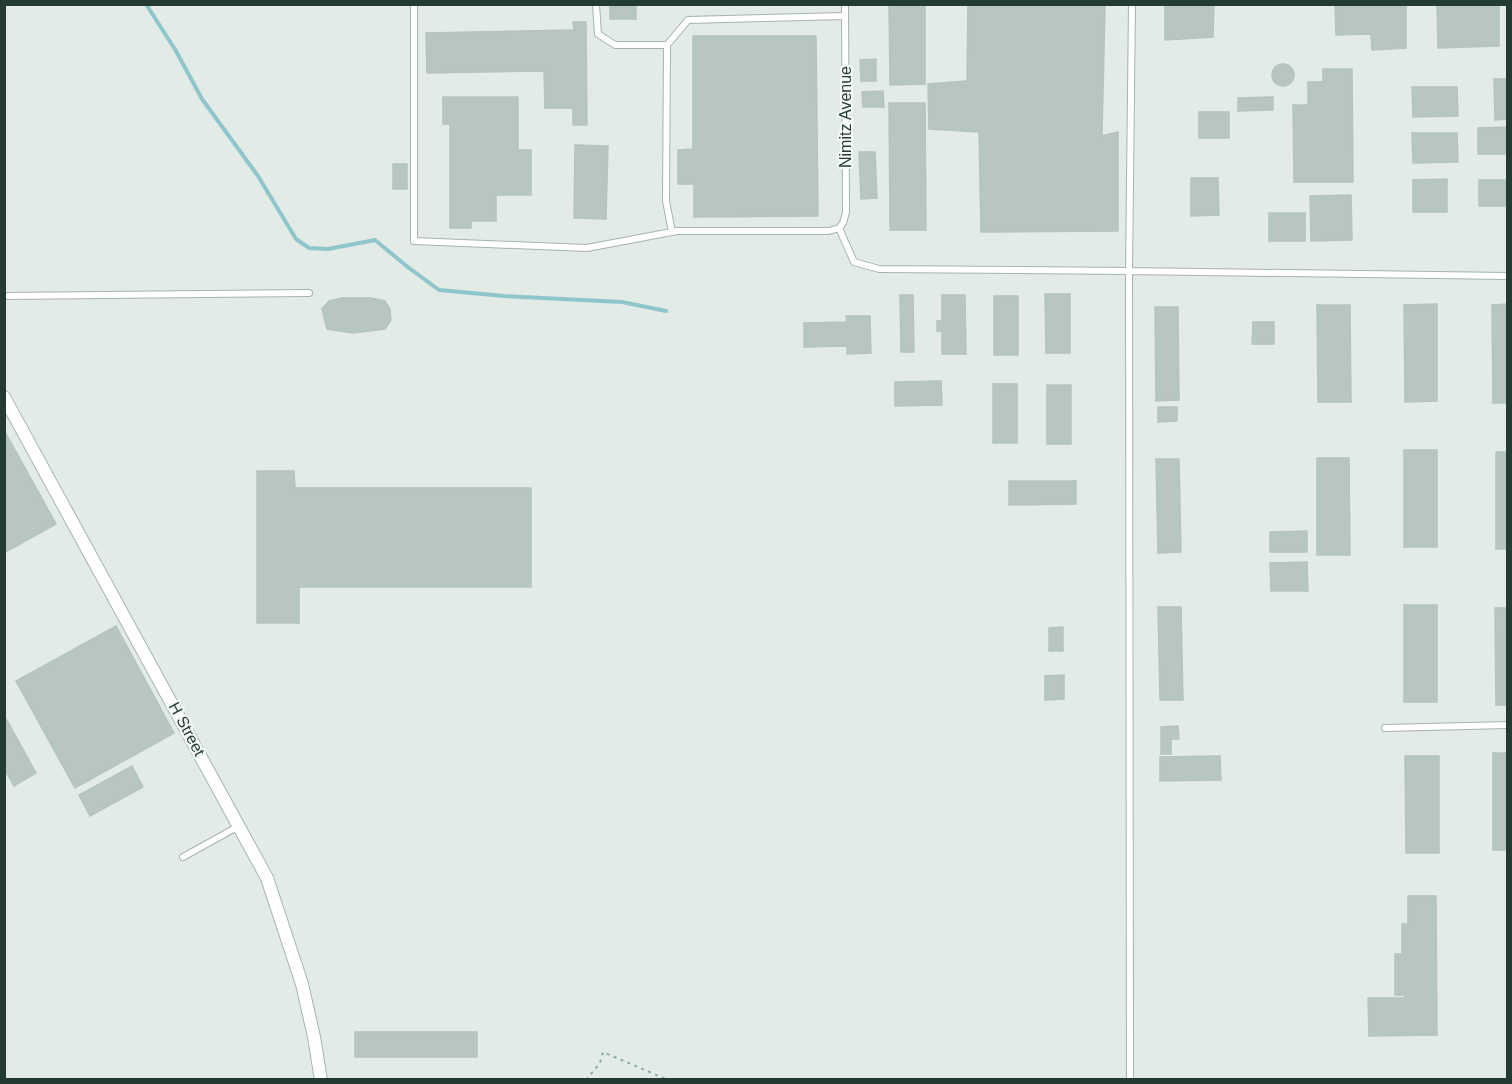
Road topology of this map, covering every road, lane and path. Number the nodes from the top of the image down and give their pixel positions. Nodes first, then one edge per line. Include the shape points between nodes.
1 (414, 4) edge
2 (596, 4) edge
3 (845, 4) edge
4 (1132, 4) edge
5 (845, 16) junction
6 (668, 45) junction
7 (839, 228) junction
8 (672, 232) junction
9 (1129, 271) junction
10 (1508, 276) edge
11 (309, 293) dead end
12 (4, 296) edge
13 (4, 397) edge
14 (1508, 725) edge
15 (1385, 728) dead end
16 (239, 826) junction
17 (183, 857) dead end
18 (321, 1080) edge
19 (586, 1080) edge
20 (668, 1080) edge
21 (1130, 1080) edge

1 - 8 lane via 414,242 587,248
2 - 6 lane via 598,34 615,45
3 - 5 lane, Nimitz Avenue
4 - 9 lane
5 - 6 lane via 688,20
5 - 7 lane, Nimitz Avenue via 846,212
6 - 8 lane via 666,201
7 - 8 lane
7 - 9 lane via 854,262 879,269
9 - 10 lane
9 - 21 lane
11 - 12 lane
13 - 16 street, H Street
14 - 15 lane
16 - 17 lane
16 - 18 street, H Street via 273,891 302,984
19 - 20 path via 600,1063 603,1052

